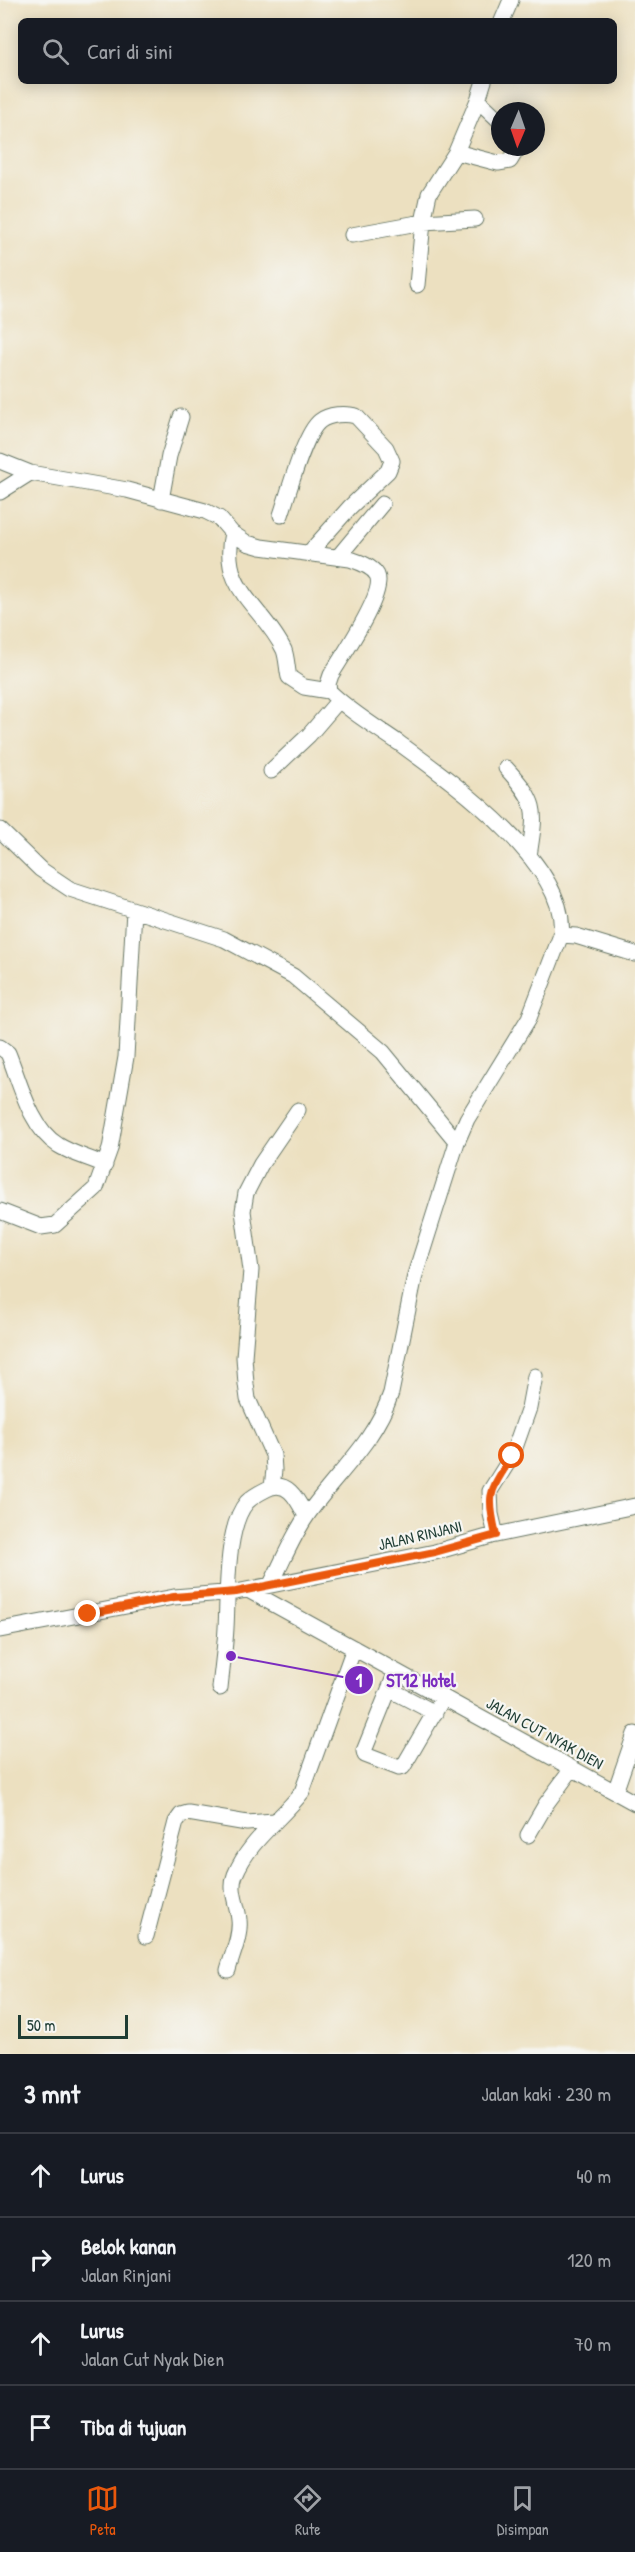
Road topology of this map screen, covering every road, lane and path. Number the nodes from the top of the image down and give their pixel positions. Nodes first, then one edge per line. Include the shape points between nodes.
1 (510, 0) edge
2 (503, 18) edge
3 (482, 84) edge
4 (478, 100) junction
5 (491, 112) edge
6 (456, 152) junction
7 (513, 156) edge
8 (475, 219) dead end
9 (423, 222) junction
10 (352, 235) dead end
11 (417, 285) dead end
12 (181, 417) dead end
13 (0, 461) edge
14 (30, 473) junction
15 (0, 492) edge
16 (161, 500) junction
17 (382, 504) dead end
18 (280, 515) dead end
19 (232, 532) junction
20 (309, 553) junction
21 (338, 557) junction
22 (334, 695) junction
23 (506, 768) dead end
24 (271, 771) dead end
25 (0, 830) edge
26 (529, 856) junction
27 (134, 910) junction
28 (561, 936) junction
29 (635, 954) edge
30 (0, 1047) edge
31 (298, 1110) dead end
32 (457, 1142) junction
33 (105, 1165) junction
34 (0, 1211) edge
35 (536, 1376) dead end
36 (272, 1487) junction
37 (635, 1506) edge
38 (306, 1516) junction
39 (496, 1535) junction
40 (271, 1584) junction
41 (248, 1590) junction
42 (226, 1593) junction
43 (0, 1630) edge
44 (354, 1648) junction
45 (396, 1672) junction
46 (220, 1688) dead end
47 (389, 1689) junction
48 (443, 1698) junction
49 (435, 1713) junction
50 (635, 1734) edge
51 (572, 1769) junction
52 (615, 1792) junction
53 (635, 1803) edge
54 (274, 1821) junction
55 (528, 1835) dead end
56 (146, 1936) dead end
57 (228, 1970) dead end

1 - 2 street
3 - 4 street
4 - 5 street
4 - 6 street
6 - 7 street via 498,163 510,161
6 - 9 street via 429,194
8 - 9 street
9 - 10 street
9 - 11 street
12 - 16 street
13 - 14 street
14 - 15 street
14 - 16 street
16 - 19 street via 205,511 219,518
17 - 21 street
18 - 20 street via 318,422 328,417 356,416 386,448 392,461 388,471
19 - 20 street via 261,547
19 - 22 street via 229,547 235,582 285,652 289,677 304,687
20 - 21 street
21 - 22 street via 361,563 376,572 379,579 364,622 331,675 328,684
22 - 24 street via 309,735
22 - 26 street via 471,800
23 - 26 street via 531,799 534,828
25 - 27 street via 40,869 70,888
26 - 28 street via 546,877 557,902 563,920
27 - 32 street via 224,939 292,976 383,1052
27 - 33 street via 126,1057
28 - 29 street via 576,936
28 - 32 street via 529,1018
30 - 33 street via 8,1053 37,1127 59,1146
31 - 36 street via 261,1164 246,1193 243,1211 251,1270 244,1358 246,1384 248,1399 273,1455
32 - 38 street via 415,1275 385,1411 368,1442
33 - 34 street via 96,1188 55,1225 40,1227
35 - 39 street via 512,1456 490,1491
36 - 38 street via 285,1487 295,1495
36 - 42 street via 247,1502 238,1520
37 - 39 street, JALAN RINJANI
38 - 40 street
39 - 40 street, JALAN RINJANI via 435,1552
40 - 41 street, JALAN RINJANI
41 - 42 street
41 - 44 street, JALAN CUT NYAK DIEN
42 - 43 street via 174,1597
42 - 46 street
44 - 45 street, JALAN CUT NYAK DIEN
44 - 54 street via 302,1792
45 - 47 street
45 - 48 street, JALAN CUT NYAK DIEN
47 - 49 street
47 - 49 street via 364,1752 367,1756 403,1767
48 - 49 street
48 - 51 street, JALAN CUT NYAK DIEN
50 - 52 street
51 - 52 street, JALAN CUT NYAK DIEN
51 - 55 street
52 - 53 street, JALAN CUT NYAK DIEN
54 - 56 street via 247,1823 181,1815
54 - 57 street via 260,1835 236,1874 233,1886 240,1921

